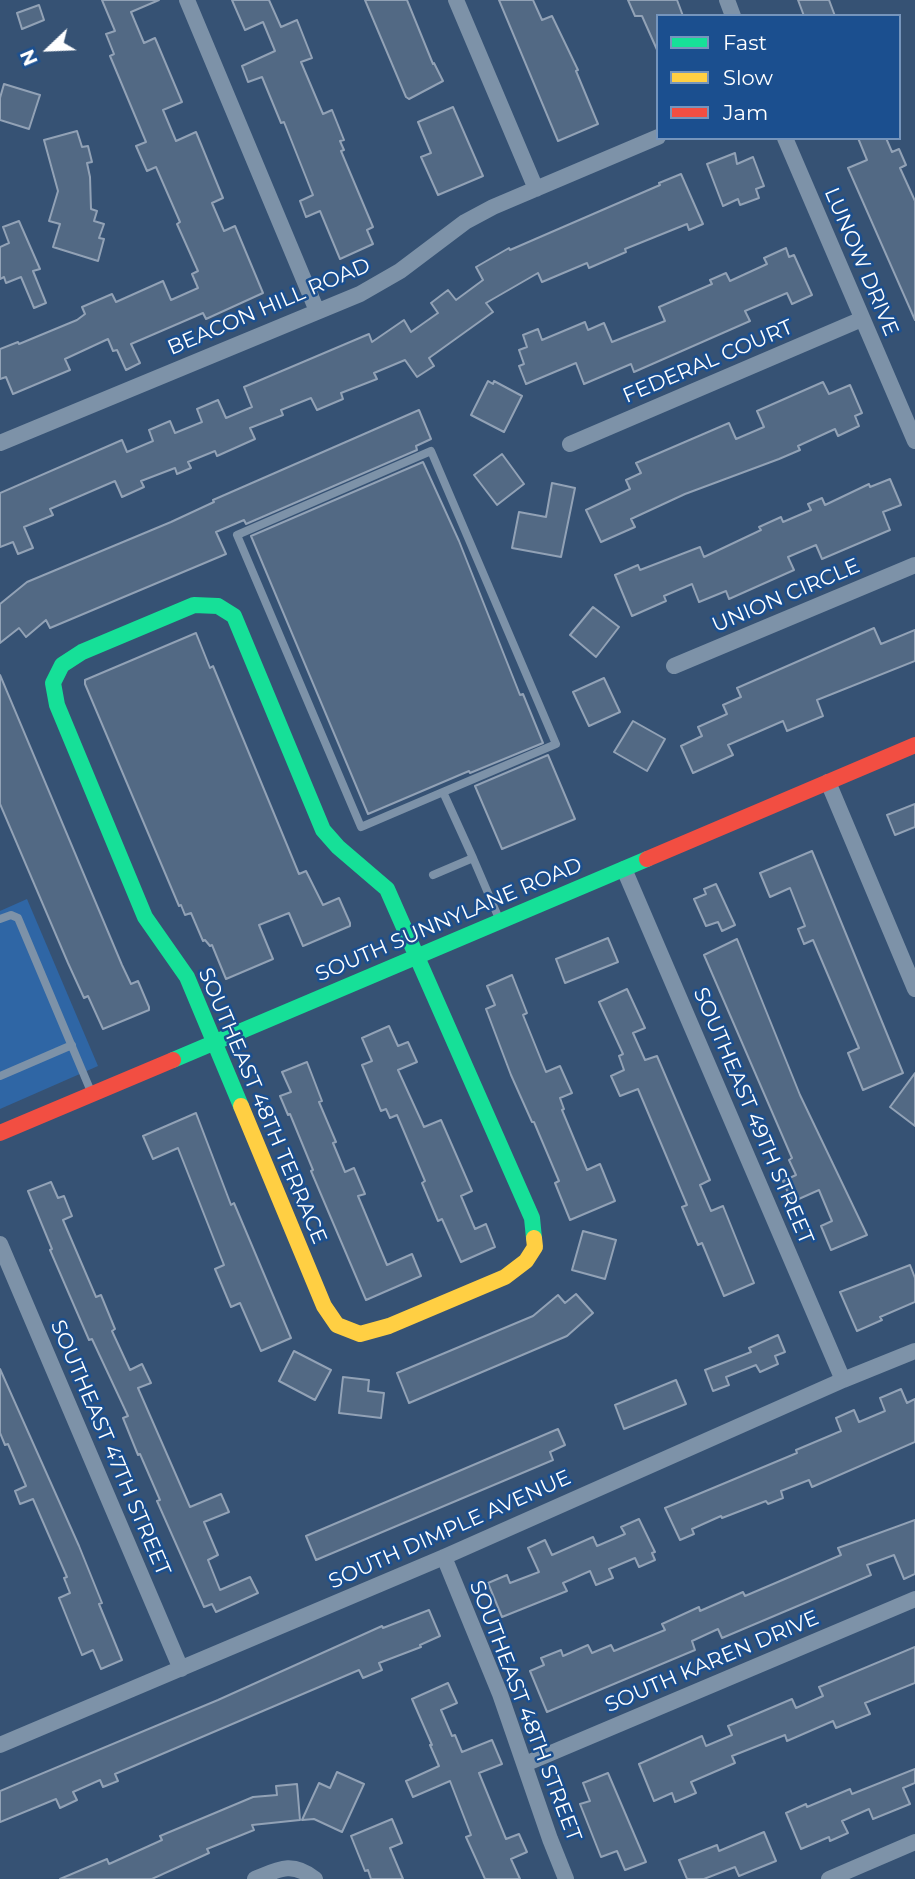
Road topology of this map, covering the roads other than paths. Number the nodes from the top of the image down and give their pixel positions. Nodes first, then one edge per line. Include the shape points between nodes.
1 (187, 0) edge
2 (456, 0) edge
3 (656, 138) edge
4 (786, 140) edge
5 (536, 189) junction
6 (317, 311) junction
7 (862, 319) junction
8 (915, 441) edge
9 (0, 443) edge
10 (570, 444) dead end
11 (915, 565) edge
12 (674, 666) dead end
13 (915, 745) edge
14 (828, 782) junction
15 (443, 792) junction
16 (473, 858) junction
17 (624, 869) junction
18 (432, 875) dead end
19 (0, 919) edge
20 (500, 921) junction
21 (418, 956) junction
22 (915, 989) edge
23 (213, 1043) junction
24 (72, 1045) junction
25 (0, 1076) edge
26 (92, 1094) junction
27 (0, 1133) edge
28 (0, 1244) edge
29 (915, 1351) edge
30 (843, 1380) junction
31 (444, 1557) junction
32 (915, 1599) edge
33 (181, 1669) junction
34 (0, 1745) edge
35 (525, 1764) junction
36 (915, 1842) edge
37 (255, 1879) edge
38 (314, 1879) edge
39 (566, 1879) edge
40 (830, 1879) edge

1 - 6 street
2 - 5 street
3 - 5 street, BEACON HILL ROAD
4 - 7 street, LUNOW DRIVE
5 - 6 street, BEACON HILL ROAD via 465,222 379,284
6 - 9 street, BEACON HILL ROAD
7 - 8 street, LUNOW DRIVE
7 - 10 street, FEDERAL COURT
11 - 12 street, UNION CIRCLE
13 - 14 street, SOUTH SUNNYLANE ROAD
14 - 17 street, SOUTH SUNNYLANE ROAD
14 - 22 street
15 - 15 lane via 361,827 237,535 431,452 556,744
15 - 16 lane
16 - 18 lane
16 - 20 lane
17 - 20 street, SOUTH SUNNYLANE ROAD
17 - 30 street, SOUTHEAST 49TH STREET
19 - 24 lane via 18,918
20 - 21 street, SOUTH SUNNYLANE ROAD
21 - 23 street, SOUTH SUNNYLANE ROAD
21 - 23 street, SOUTHEAST 48TH TERRACE via 532,1218 535,1247 526,1261 505,1277 389,1326 360,1334 337,1325 324,1306
21 - 23 street, SOUTHEAST 48TH TERRACE via 387,889 335,847 323,830 234,616 218,606 194,605 82,652 62,665 53,683 57,705 145,917 187,977
23 - 26 street, SOUTH SUNNYLANE ROAD
24 - 25 lane
24 - 26 lane
26 - 27 street, SOUTH SUNNYLANE ROAD
28 - 33 street, SOUTHEAST 47TH STREET
29 - 30 street, SOUTH DIMPLE AVENUE
30 - 31 street, SOUTH DIMPLE AVENUE
31 - 33 street, SOUTH DIMPLE AVENUE
31 - 35 street, SOUTHEAST 48TH STREET
32 - 35 street, SOUTH KAREN DRIVE
33 - 34 street, SOUTH DIMPLE AVENUE
35 - 39 street, SOUTHEAST 48TH STREET
36 - 40 street
37 - 38 street via 280,1868 304,1871

